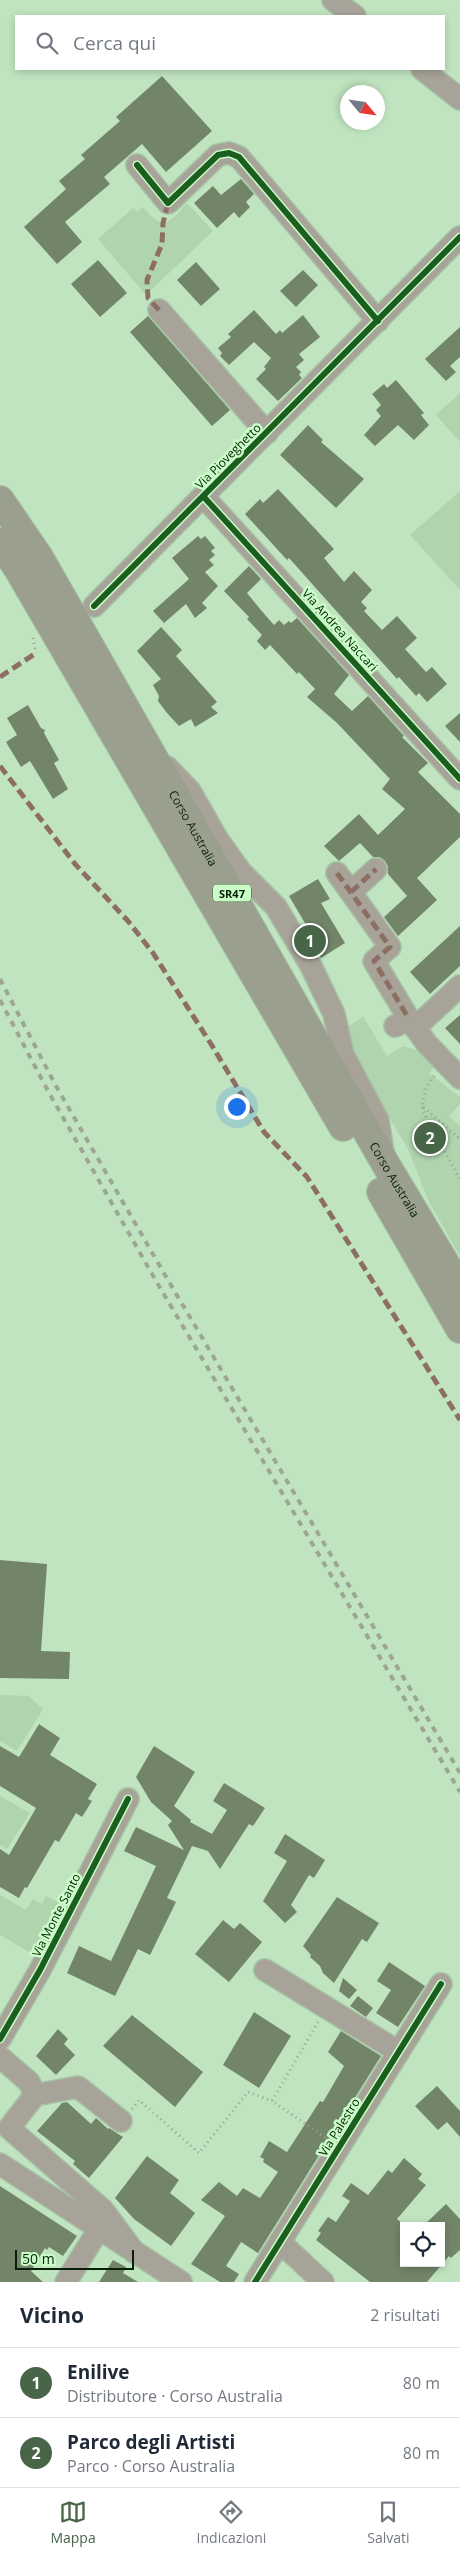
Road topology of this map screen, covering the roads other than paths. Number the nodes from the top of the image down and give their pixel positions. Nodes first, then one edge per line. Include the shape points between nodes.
1 (334, 0) edge
2 (353, 15) edge
3 (423, 70) edge
4 (460, 99) edge
5 (137, 165) dead end
6 (458, 244) edge
7 (159, 310) dead end
8 (378, 321) junction
9 (267, 433) junction
10 (203, 496) junction
11 (0, 500) edge
12 (0, 542) edge
13 (94, 606) dead end
14 (460, 779) edge
15 (376, 869) dead end
16 (337, 872) dead end
17 (351, 892) junction
18 (460, 986) edge
19 (406, 1024) junction
20 (460, 1078) edge
21 (460, 1288) edge
22 (460, 1329) edge
23 (128, 1798) dead end
24 (265, 1970) dead end
25 (441, 1984) dead end
26 (0, 2040) edge
27 (399, 2052) junction
28 (0, 2057) edge
29 (35, 2095) junction
30 (121, 2122) road end
31 (0, 2164) edge
32 (99, 2230) junction
33 (281, 2243) junction
34 (134, 2252) junction
35 (66, 2282) edge
36 (182, 2282) edge
37 (255, 2282) edge
38 (323, 2282) edge

1 - 2 street
3 - 4 street
5 - 8 street via 168,203 218,155 228,153 239,157
6 - 8 street, Via Pioveghetto
7 - 9 street, Via Pioveghetto
8 - 9 street, Via Pioveghetto
9 - 10 street, Via Pioveghetto
10 - 13 street, Via Pioveghetto
10 - 14 street, Via Andrea Naccari
11 - 21 highway, Corso Australia / SR47 via 39,557 385,1163
12 - 22 highway, Corso Australia / SR47
15 - 17 street
16 - 17 street
17 - 19 street via 390,947 374,961
18 - 19 street
19 - 20 street
23 - 26 street, Via Monte Santo via 40,1970
24 - 27 street
25 - 27 street, Via Palestro
27 - 33 street, Via Palestro
28 - 29 street via 29,2082
29 - 30 street via 78,2087
29 - 34 street via 9,2128 102,2210
31 - 32 street
32 - 34 street
32 - 35 street
33 - 37 street, Via Palestro
33 - 38 street
34 - 36 street

